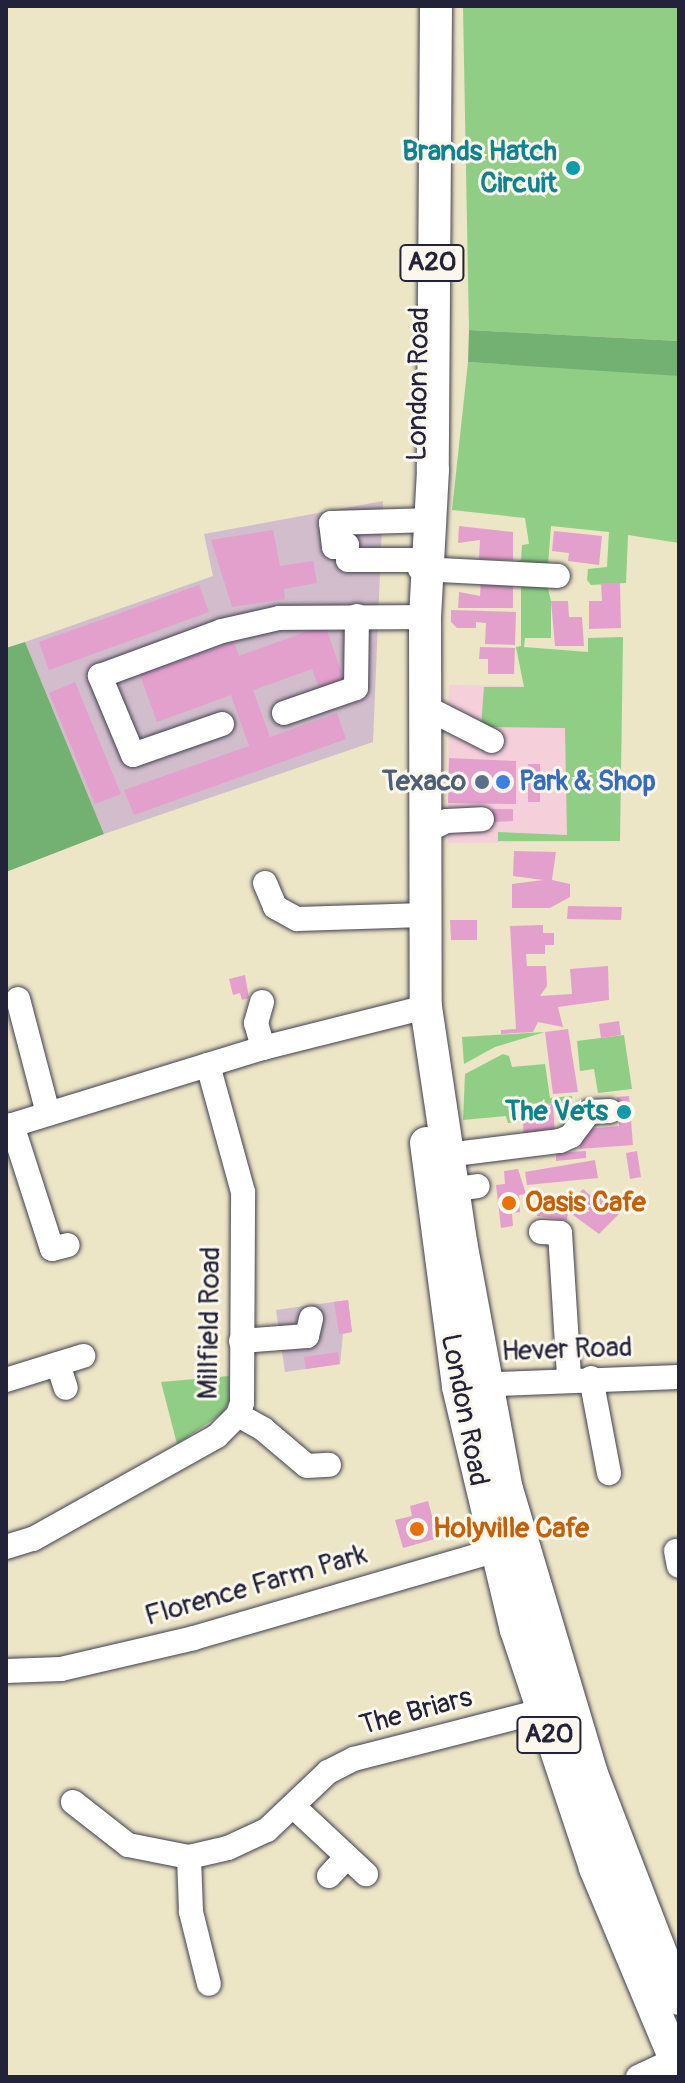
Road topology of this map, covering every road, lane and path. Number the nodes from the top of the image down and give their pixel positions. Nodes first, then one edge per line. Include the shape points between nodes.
1 (420, 6) edge
2 (436, 6) edge
3 (425, 520) junction
4 (424, 565) junction
5 (558, 576) dead end
6 (357, 616) junction
7 (425, 617) junction
8 (425, 707) junction
9 (284, 713) dead end
10 (222, 724) dead end
11 (492, 741) dead end
12 (482, 819) dead end
13 (424, 832) junction
14 (265, 883) dead end
15 (424, 915) junction
16 (262, 1002) dead end
17 (426, 1007) junction
18 (16, 1015) edge
19 (263, 1048) junction
20 (208, 1065) junction
21 (610, 1111) dead end
22 (48, 1113) junction
23 (9, 1126) edge
24 (438, 1156) junction
25 (559, 1233) dead end
26 (68, 1245) dead end
27 (311, 1318) dead end
28 (241, 1341) junction
29 (83, 1356) dead end
30 (58, 1364) junction
31 (679, 1377) edge
32 (580, 1378) junction
33 (6, 1380) edge
34 (472, 1385) junction
35 (66, 1388) dead end
36 (238, 1415) junction
37 (329, 1465) dead end
38 (609, 1473) dead end
39 (6, 1547) edge
40 (507, 1547) junction
41 (6, 1671) edge
42 (555, 1707) junction
43 (103, 1798) dead end
44 (293, 1806) junction
45 (189, 1857) junction
46 (347, 1857) junction
47 (366, 1874) dead end
48 (329, 1876) dead end
49 (209, 1984) dead end
50 (679, 1999) edge
51 (678, 2063) edge
52 (638, 2077) edge

1 - 3 main road, London Road / A20
2 - 3 main road, London Road / A20
3 - 4 main road, London Road / A20
3 - 4 street via 331,523 334,547 347,545 348,560
4 - 5 street
4 - 7 main road, London Road / A20
6 - 7 street
6 - 9 street via 356,688
6 - 10 street via 279,618 222,631 100,676 133,755
7 - 8 main road, London Road / A20
8 - 11 street
8 - 13 main road, London Road / A20
12 - 13 street via 447,821
13 - 15 main road, London Road / A20
14 - 15 street via 275,907 297,919
15 - 17 main road, London Road / A20
16 - 19 street via 256,1023
17 - 19 street
17 - 24 main road, London Road / A20
18 - 22 street
19 - 20 street
20 - 22 street
20 - 28 street, Millfield Road via 243,1192
21 - 24 street via 589,1112 571,1136 560,1141
22 - 23 street
23 - 26 street via 52,1249
24 - 34 main road, London Road / A20 via 454,1189
25 - 32 street
27 - 28 street via 307,1336
28 - 36 street, Millfield Road
29 - 30 street
30 - 33 street
30 - 35 street
31 - 32 street, Hever Road
32 - 34 street, Hever Road
32 - 38 street
34 - 40 main road, London Road / A20
36 - 37 street via 307,1466
36 - 39 street, Millfield Road via 217,1436 33,1539
40 - 41 street, Florence Farm Park via 194,1638 61,1669
40 - 42 main road, London Road / A20
42 - 44 street, The Briars via 354,1759 328,1772
42 - 50 main road, London Road / A20
42 - 51 main road, London Road / A20 via 600,1881
43 - 45 street, The Briars via 80,1809 128,1845
44 - 45 street, The Briars via 267,1830 228,1848
44 - 46 street
45 - 49 street via 191,1912
46 - 47 street
46 - 48 street
51 - 52 street

